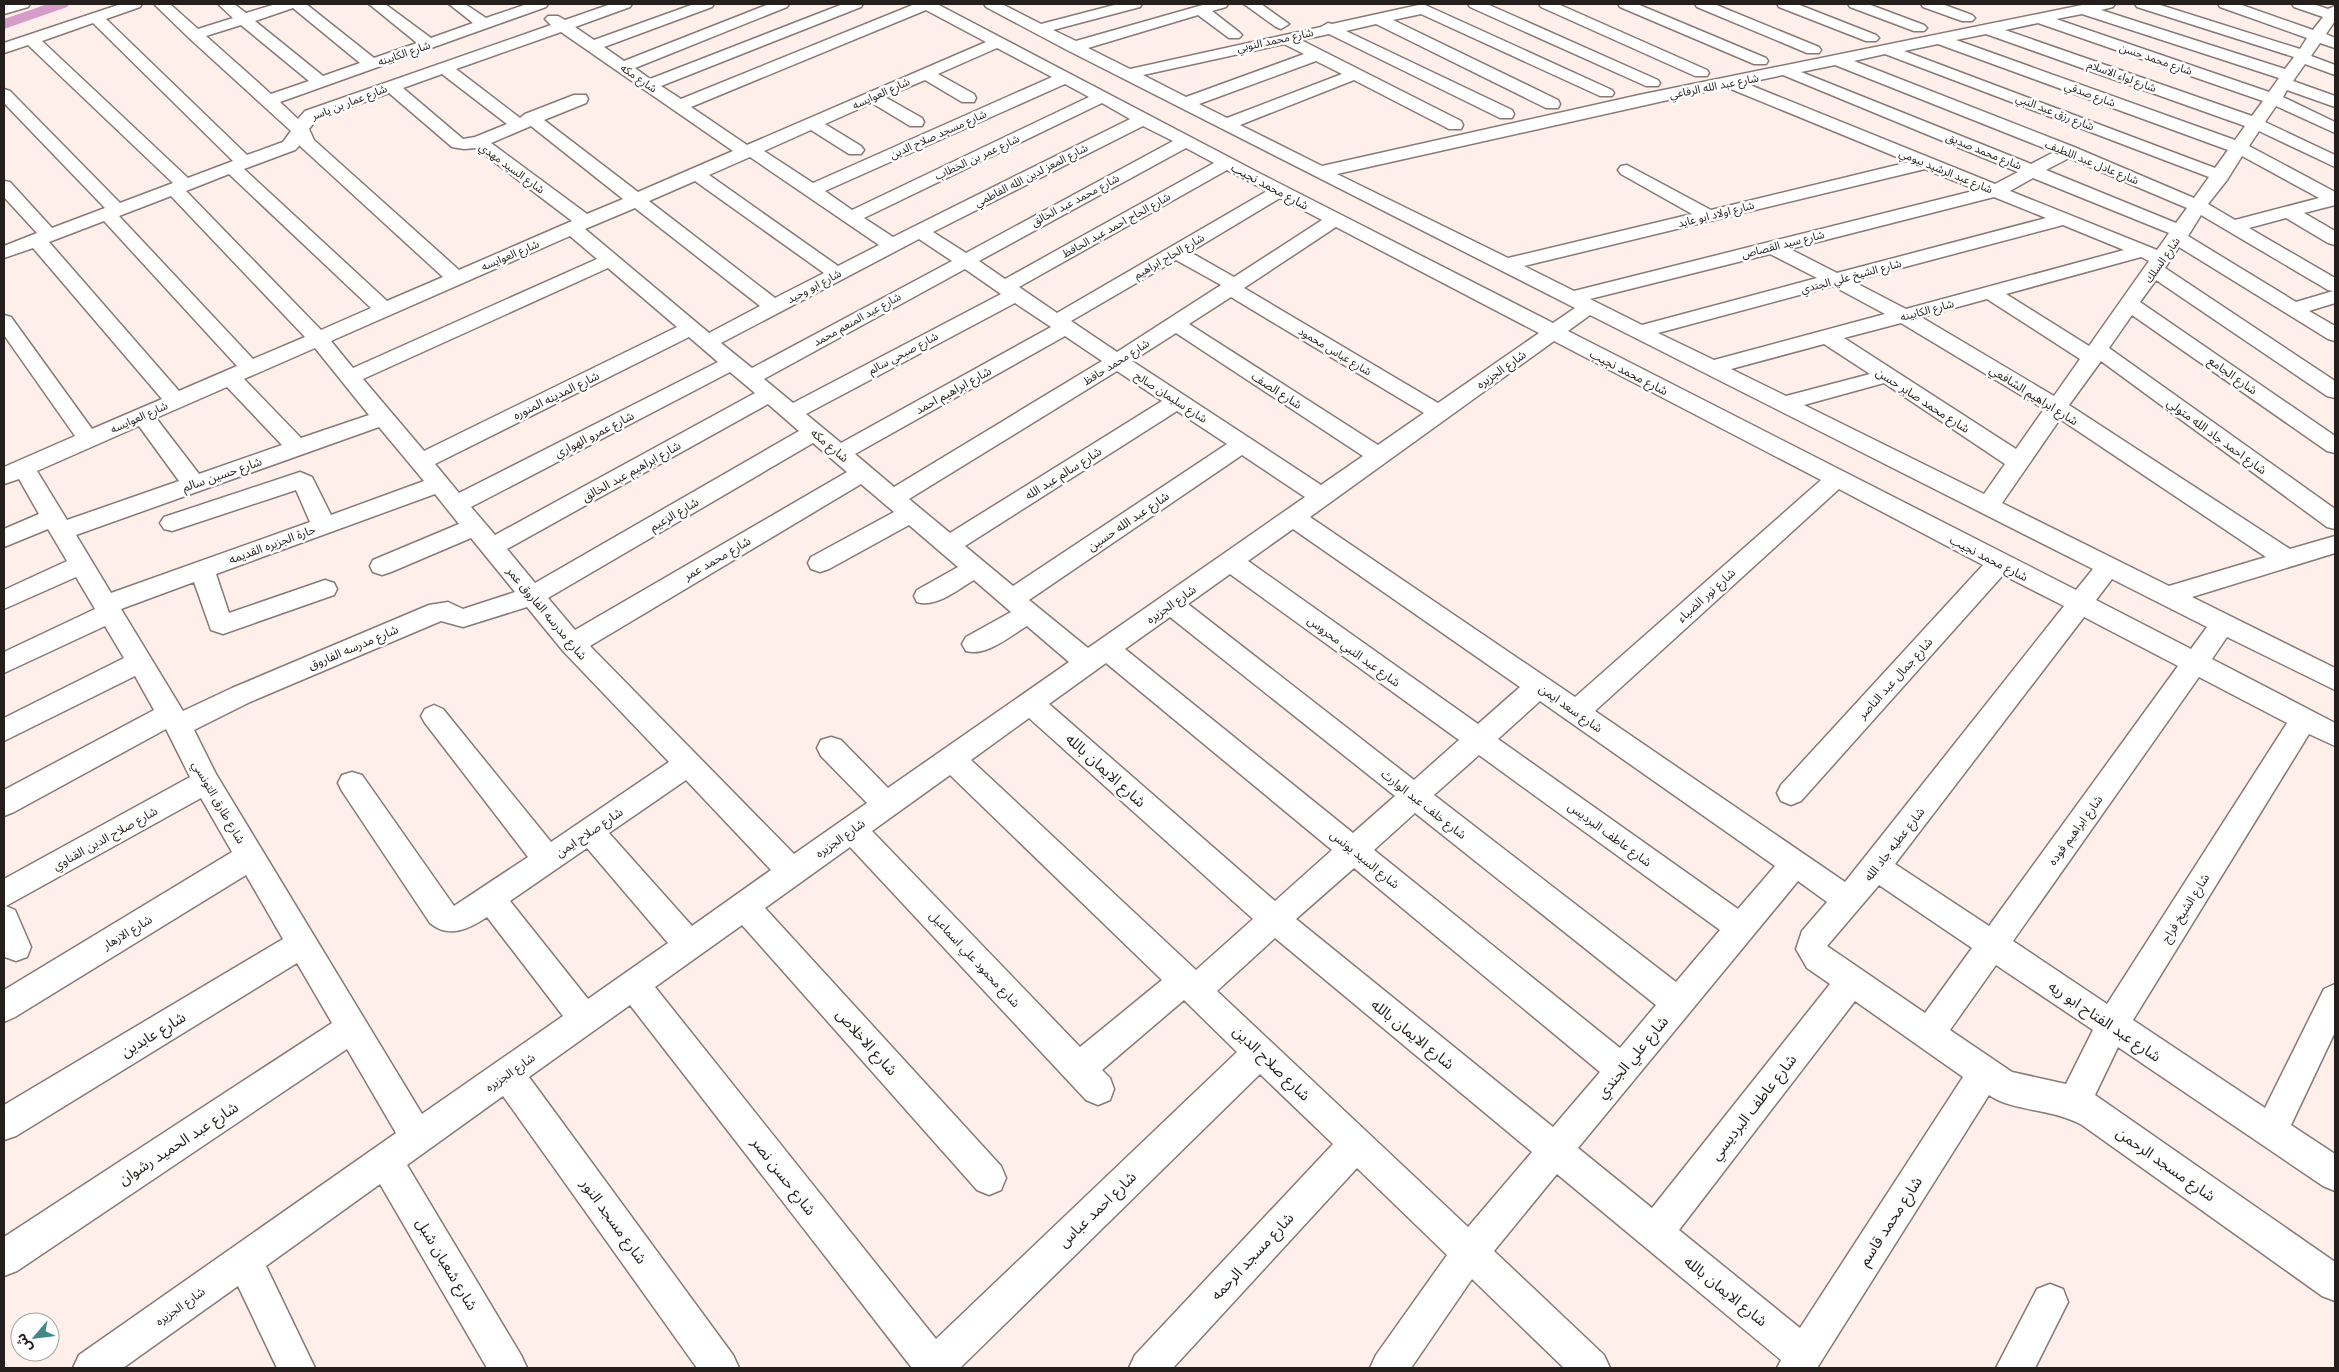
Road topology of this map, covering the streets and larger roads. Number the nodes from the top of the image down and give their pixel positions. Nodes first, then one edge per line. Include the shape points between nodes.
1 (23, 4) edge
2 (135, 4) edge
3 (161, 4) edge
4 (225, 4) edge
5 (291, 4) edge
6 (297, 4) edge
7 (376, 4) edge
8 (456, 4) edge
9 (536, 4) edge
10 (626, 4) edge
11 (708, 4) edge
12 (782, 4) edge
13 (856, 4) edge
14 (926, 4) edge
15 (1025, 4) edge
16 (1135, 4) edge
17 (1221, 4) edge
18 (1252, 4) edge
19 (1476, 4) edge
20 (1546, 4) edge
21 (1624, 4) edge
22 (1702, 4) edge
23 (1784, 4) edge
24 (1855, 4) edge
25 (1928, 4) edge
26 (2108, 4) edge
27 (2142, 4) edge
28 (2225, 4) edge
29 (2299, 4) edge
30 (996, 7) edge
31 (2083, 9) junction
32 (4, 10) edge
33 (1201, 10) junction
34 (2038, 11) edge
35 (2334, 14) edge
36 (95, 17) junction
37 (1376, 18) junction
38 (1967, 18) junction
39 (243, 19) junction
40 (484, 24) junction
41 (564, 26) junction
42 (1328, 28) junction
43 (1919, 28) junction
44 (1038, 29) junction
45 (1987, 29) junction
46 (1283, 31) junction
47 (194, 35) junction
48 (1234, 35) dead end
49 (2317, 36) junction
50 (1871, 38) junction
51 (31, 39) junction
52 (1940, 39) junction
53 (998, 42) junction
54 (2335, 43) edge
55 (429, 44) junction
56 (593, 46) junction
57 (1073, 47) junction
58 (4, 48) edge
59 (1813, 50) junction
60 (1888, 50) junction
61 (1317, 55) junction
62 (2303, 57) junction
63 (1838, 60) junction
64 (1760, 61) junction
65 (371, 64) junction
66 (443, 67) junction
67 (623, 67) junction
68 (2098, 67) junction
69 (2335, 70) edge
70 (1786, 71) junction
71 (1701, 73) junction
72 (926, 74) junction
73 (1127, 74) junction
74 (1355, 74) junction
75 (1064, 78) junction
76 (321, 82) junction
77 (1652, 83) junction
78 (1730, 83) junction
79 (649, 85) junction
80 (391, 86) junction
81 (2283, 86) junction
82 (2070, 87) junction
83 (1606, 93) junction
84 (4, 94) edge
85 (873, 97) junction
86 (1102, 97) junction
87 (968, 98) dead end
88 (580, 99) dead end
89 (268, 101) junction
90 (2335, 102) edge
91 (1186, 103) junction
92 (1552, 104) junction
93 (679, 106) junction
94 (2041, 107) junction
95 (1506, 114) junction
96 (1143, 119) junction
97 (524, 121) junction
98 (916, 122) dead end
99 (812, 123) junction
100 (1227, 124) junction
101 (2257, 124) junction
102 (1456, 125) junction
103 (2010, 128) junction
104 (2335, 128) edge
105 (300, 130) junction
106 (1186, 141) junction
107 (479, 142) junction
108 (2240, 148) junction
109 (855, 150) dead end
110 (748, 151) junction
111 (2068, 151) junction
112 (2335, 162) edge
113 (1227, 163) junction
114 (1927, 163) junction
115 (238, 165) junction
116 (1628, 170) dead end
117 (2034, 170) junction
118 (1320, 172) junction
119 (696, 174) junction
120 (1279, 175) junction
121 (2221, 176) junction
122 (4, 186) edge
123 (179, 187) junction
124 (811, 191) junction
125 (1996, 191) junction
126 (2335, 199) edge
127 (637, 200) junction
128 (2200, 206) junction
129 (112, 212) junction
130 (2288, 212) junction
131 (1709, 216) junction
132 (851, 217) junction
133 (2064, 219) junction
134 (1335, 220) junction
135 (578, 225) junction
136 (2233, 226) junction
137 (920, 231) junction
138 (2180, 235) junction
139 (43, 238) junction
140 (2335, 238) edge
141 (892, 245) junction
142 (1772, 247) junction
143 (2143, 251) junction
144 (4, 252) edge
145 (1176, 252) junction
146 (611, 260) junction
147 (964, 260) junction
148 (1505, 265) junction
149 (2159, 265) junction
150 (837, 274) junction
151 (456, 278) junction
152 (1837, 280) junction
153 (2335, 286) edge
154 (1232, 287) junction
155 (1010, 290) junction
156 (1990, 293) junction
157 (2335, 297) edge
158 (1580, 303) junction
159 (2130, 305) junction
160 (774, 307) junction
161 (2293, 309) junction
162 (385, 310) junction
163 (1904, 316) junction
164 (4, 321) edge
165 (1061, 324) junction
166 (1176, 324) junction
167 (1553, 332) junction
168 (1638, 332) junction
169 (699, 335) junction
170 (2335, 335) edge
171 (1828, 336) junction
172 (318, 338) junction
173 (2096, 354) junction
174 (1118, 361) junction
175 (732, 363) junction
176 (250, 368) junction
177 (1710, 368) junction
178 (1886, 376) junction
179 (230, 377) junction
180 (350, 377) junction
181 (750, 378) junction
182 (2335, 391) edge
183 (770, 394) junction
184 (176, 401) junction
185 (1177, 401) junction
186 (1782, 404) junction
187 (2058, 408) junction
188 (791, 413) junction
189 (1439, 413) junction
190 (142, 415) junction
191 (384, 417) junction
192 (815, 432) junction
193 (88, 439) junction
194 (1243, 444) junction
195 (2335, 446) edge
196 (297, 448) junction
197 (840, 453) junction
198 (1379, 456) junction
199 (421, 462) junction
200 (2019, 462) junction
201 (13, 472) edge
202 (863, 473) junction
203 (1836, 478) junction
204 (194, 484) junction
205 (440, 484) junction
206 (1322, 496) junction
207 (456, 505) junction
208 (902, 505) junction
209 (1987, 507) junction
210 (1293, 517) junction
211 (2335, 521) edge
212 (172, 523) dead end
213 (57, 524) junction
214 (324, 526) junction
215 (475, 527) junction
216 (4, 539) edge
217 (2335, 544) edge
218 (949, 545) junction
219 (492, 547) junction
220 (2312, 551) junction
221 (2287, 559) junction
222 (1230, 561) junction
223 (1999, 563) junction
224 (2335, 563) edge
225 (820, 564) dead end
226 (81, 565) junction
227 (382, 566) dead end
228 (2108, 567) junction
229 (976, 568) junction
230 (202, 570) junction
231 (325, 589) dead end
232 (532, 596) junction
233 (926, 596) dead end
234 (2167, 596) junction
235 (4, 600) edge
236 (1170, 604) junction
237 (2079, 604) junction
238 (1021, 606) junction
239 (108, 609) junction
240 (2223, 624) junction
241 (572, 644) junction
242 (975, 644) dead end
243 (1098, 656) junction
244 (140, 662) junction
245 (4, 663) edge
246 (2195, 663) junction
247 (2335, 680) edge
248 (1539, 686) junction
249 (1030, 703) junction
250 (1576, 712) junction
251 (434, 716) dead end
252 (2304, 719) junction
253 (174, 720) junction
254 (4, 730) edge
255 (2335, 735) edge
256 (1478, 740) junction
257 (831, 748) dead end
258 (952, 758) junction
259 (688, 764) junction
260 (206, 782) junction
261 (352, 783) dead end
262 (1791, 792) dead end
263 (1414, 796) junction
264 (4, 804) edge
265 (886, 805) junction
266 (852, 829) junction
267 (590, 831) junction
268 (1354, 850) junction
269 (250, 857) junction
270 (548, 860) junction
271 (1795, 863) junction
272 (1876, 867) junction
273 (792, 872) junction
274 (4, 894) edge
275 (490, 898) junction
276 (1848, 900) junction
277 (744, 906) junction
278 (4, 919) edge
279 (1274, 920) junction
280 (1741, 928) junction
281 (302, 944) junction
282 (689, 945) junction
283 (1992, 945) junction
284 (16, 947) dead end
285 (1852, 981) junction
286 (633, 984) junction
287 (1190, 985) junction
288 (2335, 999) edge
289 (1678, 1003) junction
290 (4, 1007) edge
291 (584, 1019) junction
292 (2112, 1025) junction
293 (352, 1028) junction
294 (1928, 1035) junction
295 (1260, 1052) junction
296 (1622, 1070) junction
297 (508, 1074) junction
298 (1984, 1074) junction
299 (2075, 1102) junction
300 (4, 1124) edge
301 (2271, 1130) junction
302 (417, 1137) junction
303 (1356, 1144) junction
304 (1554, 1150) junction
305 (385, 1160) junction
306 (2335, 1174) edge
307 (989, 1178) dead end
308 (1655, 1233) junction
309 (1470, 1252) junction
310 (4, 1258) edge
311 (245, 1260) junction
312 (2335, 1283) edge
313 (2050, 1302) dead end
314 (1800, 1362) edge
315 (92, 1368) edge
316 (296, 1368) edge
317 (508, 1368) edge
318 (720, 1368) edge
319 (934, 1368) edge
320 (1148, 1368) edge
321 (1389, 1368) edge
322 (1591, 1368) edge
323 (2015, 1368) edge

1 - 32 street
2 - 36 street
3 - 47 street
4 - 39 street
5 - 39 street
6 - 65 street
7 - 55 street
8 - 40 street
9 - 40 street, شارع الكابينه
9 - 41 street, شارع مكه
10 - 41 street, شارع عمار بن ياسر
11 - 56 street
12 - 67 street
13 - 79 street
14 - 53 street, شارع محمد نجيب
14 - 93 street
15 - 30 street
16 - 44 street
17 - 33 street
18 - 46 street
19 - 77 street
20 - 71 street
21 - 64 street
22 - 59 street
23 - 50 street
24 - 43 street
25 - 38 street
26 - 31 street, شارع عبد الله الرفاعي
27 - 62 street
28 - 49 street
29 - 35 street
30 - 44 street, شارع محمد نجيب
31 - 34 street, شارع عبد الله الرفاعي
31 - 81 street
33 - 48 street
33 - 57 street
34 - 38 street, شارع عبد الله الرفاعي
34 - 45 street, شارع عبد الله الرفاعي
34 - 81 street, شارع محمد حسن
35 - 49 street, شارع السلك
36 - 51 street
36 - 115 street
37 - 42 street, شارع محمد النوبي
37 - 83 street, شارع محمد النوبي via 1423,9
37 - 92 street
38 - 43 street, شارع عبد الله الرفاعي
39 - 47 street
39 - 76 street
40 - 55 street, شارع الكابينه
41 - 56 street, شارع مكه
41 - 66 street, شارع عمار بن ياسر
42 - 46 street, شارع محمد النوبي
42 - 95 street
43 - 50 street, شارع عبد الله الرفاعي
44 - 57 street, شارع محمد نجيب
45 - 52 street, شارع عبد الله الرفاعي
45 - 68 street, شارع لواء الاسلام
46 - 61 street
46 - 73 street, شارع محمد النوبي
47 - 89 street
49 - 54 street
49 - 62 street, شارع السلك
50 - 59 street, شارع عبد الله الرفاعي
51 - 58 street
51 - 123 street, شارع مدرسه الفاروق عمر
52 - 60 street, شارع عبد الله الرفاعي
52 - 82 street, شارع صدقي
53 - 72 street, شارع العوايسه
53 - 75 street, شارع محمد نجيب
55 - 65 street, شارع الكابينه
56 - 67 street, شارع مكه
57 - 73 street, شارع محمد نجيب
59 - 64 street, شارع عبد الله الرفاعي
60 - 63 street, شارع عبد الله الرفاعي
60 - 94 street, شارع رزق عبد النبي
61 - 74 street
61 - 91 street
62 - 69 street
62 - 81 street, شارع السلك
63 - 70 street, شارع عبد الله الرفاعي
63 - 103 street, شارع عادل عبد اللطيف
64 - 71 street, شارع عبد الله الرفاعي
65 - 76 street, شارع الكابينه
66 - 80 street, شارع عمار بن ياسر
66 - 97 street
67 - 79 street, شارع مكه
68 - 82 street
68 - 101 street, شارع لواء الاسلام
70 - 78 street, شارع عبد الله الرفاعي
70 - 117 street, شارع محمد صديق
71 - 77 street, شارع عبد الله الرفاعي
72 - 85 street, شارع العوايسه
72 - 87 street
73 - 91 street, شارع محمد نجيب
74 - 100 street
74 - 102 street
75 - 86 street, شارع محمد نجيب
75 - 124 street, شارع مسجد صلاح الدين
76 - 89 street, شارع الكابينه
77 - 83 street, شارع عبد الله الرفاعي
78 - 114 street, شارع عبد الرشيد بيومي
78 - 118 street, شارع عبد الله الرفاعي via 1639,100
79 - 93 street, شارع مكه
80 - 105 street, شارع عمار بن ياسر via 311,115
80 - 107 street, شارع السيد مهدي via 458,143
81 - 90 street
81 - 101 street, شارع السلك
81 - 104 street
82 - 94 street
82 - 108 street, شارع صدقي
83 - 92 street, شارع عبد الله الرفاعي
84 - 129 street
85 - 98 street
85 - 99 street, شارع العوايسه
86 - 96 street, شارع محمد نجيب
86 - 132 street, شارع عمر بن الخطاب
88 - 97 street
89 - 105 street
91 - 100 street, شارع محمد نجيب
92 - 95 street, شارع عبد الله الرفاعي
93 - 110 street, شارع مكه
94 - 103 street
94 - 121 street, شارع رزق عبد النبي
95 - 102 street, شارع عبد الله الرفاعي
96 - 106 street, شارع محمد نجيب
96 - 137 street, شارع المعز لدين الله الفاطمي
97 - 107 street
97 - 127 street
99 - 109 street
99 - 110 street, شارع العوايسه
100 - 120 street, شارع محمد نجيب
101 - 108 street, شارع السلك
101 - 112 street, شارع لواء الاسلام
102 - 120 street, شارع عبد الله الرفاعي
103 - 111 street, شارع عادل عبد اللطيف
105 - 115 street, شارع عمار بن ياسر via 298,138 289,146
105 - 151 street via 306,142
106 - 113 street, شارع محمد نجيب
106 - 147 street, شارع محمد عبد الخالق
107 - 135 street, شارع السيد مهدي
108 - 121 street, شارع السلك
108 - 126 street, شارع صدقي
110 - 119 street, شارع العوايسه
110 - 124 street, شارع مكه
111 - 117 street, شارع سيد القصاص
111 - 128 street, شارع عادل عبد اللطيف
113 - 120 street, شارع محمد نجيب
113 - 155 street, شارع الحاج احمد عبد الحافظ
114 - 125 street, شارع عبد الرشيد بيومي
114 - 131 street, شارع اولاد ابو عايد
115 - 123 street, شارع عمار بن ياسر
115 - 162 street
116 - 131 street
117 - 125 street, شارع سيد القصاص
117 - 138 street, شارع محمد صديق
118 - 120 street, شارع محمد نجيب
118 - 148 street, شارع محمد نجيب
119 - 127 street, شارع العوايسه
119 - 150 street
120 - 134 street, شارع محمد نجيب
120 - 145 street, شارع الحاج ابراهيم
121 - 128 street, شارع السلك
122 - 139 street
123 - 129 street, شارع عمار بن ياسر
123 - 172 street, شارع مدرسه الفاروق عمر
124 - 132 street, شارع مكه
125 - 133 street, شارع عبد الرشيد بيومي
125 - 142 street, شارع سيد القصاص
126 - 130 street
127 - 135 street, شارع العوايسه
127 - 160 street
128 - 136 street, شارع عادل عبد اللطيف
128 - 138 street, شارع السلك
129 - 139 street, شارع عمار بن ياسر
129 - 176 street
130 - 136 street
130 - 140 street
131 - 148 street, شارع اولاد ابو عايد
132 - 141 street, شارع مكه
133 - 143 street, شارع عبد الرشيد بيومي
133 - 152 street, شارع الشيخ علي الجندي
134 - 154 street, شارع محمد حافظ
134 - 167 street, شارع محمد نجيب
135 - 146 street, شارع مكه
135 - 151 street, شارع العوايسه
136 - 153 street, شارع عادل عبد اللطيف
137 - 141 street, شارع ابو وحيد
137 - 147 street, شارع سليمان صالح
138 - 149 street, شارع السلك
138 - 161 street
139 - 144 street, شارع عمار بن ياسر
139 - 184 street
141 - 150 street, شارع ابو وحيد
142 - 152 street, شارع ابراهيم الشافعي
142 - 158 street, شارع سيد القصاص
143 - 149 street, شارع عبد الرشيد بيومي
143 - 156 street, شارع الكابينه
145 - 154 street, شارع عباس محمود
145 - 165 street, شارع الحاج ابراهيم
146 - 169 street, شارع مكه
146 - 180 street
147 - 155 street, شارع سليمان صالح
147 - 181 street, شارع عبد المنعم محمد
148 - 158 street, شارع محمد نجيب
149 - 159 street, شارع السلك
149 - 182 street, شارع عبد الرشيد بيومي
150 - 160 street, شارع ابو وحيد
151 - 162 street, شارع العوايسه
152 - 163 street, شارع ابراهيم الشافعي
152 - 168 street, شارع الشيخ علي الجندي
154 - 166 street, شارع محمد حافظ
154 - 189 street, شارع عباس محمود
155 - 165 street, شارع سليمان صالح
155 - 188 street, شارع صبحي سالم
156 - 163 street, شارع الكابينه
156 - 173 street, شارع احمد جاد الله متولي
157 - 161 street
158 - 167 street, شارع الجزيره
158 - 168 street, شارع محمد نجيب
159 - 173 street, شارع السلك
159 - 195 street, شارع الجامع
160 - 169 street, شارع ابو وحيد
161 - 170 street
162 - 172 street, شارع العوايسه
163 - 171 street, شارع الكابينه
163 - 187 street, شارع ابراهيم الشافعي
164 - 193 street
165 - 174 street, شارع سليمان صالح
165 - 197 street, شارع ابراهيم احمد
166 - 174 street, شارع محمد حافظ
166 - 198 street, شارع الصف
167 - 189 street, شارع الجزيره
167 - 203 street, شارع محمد نجيب
168 - 177 street, شارع محمد نجيب
169 - 175 street, شارع مكه
169 - 199 street, شارع المدينه المنوره
171 - 177 street, شارع الكابينه
171 - 178 street, شارع محمد صابر حسن
172 - 176 street, شارع العوايسه
172 - 180 street, شارع مدرسه الفاروق عمر
173 - 187 street, شارع السلك
173 - 211 street, شارع احمد جاد الله متولي
174 - 185 street, شارع سليمان صالح
174 - 208 street, شارع محمد حافظ
175 - 181 street, شارع مكه
175 - 207 street, شارع عمرو الهواري
176 - 179 street, شارع العوايسه
177 - 186 street, شارع محمد نجيب
178 - 186 street
178 - 200 street, شارع محمد صابر حسن
179 - 184 street, شارع العوايسه
179 - 196 street
180 - 191 street, شارع مدرسه الفاروق عمر
181 - 183 street, شارع مكه
183 - 188 street, شارع مكه
183 - 219 street, شارع ابراهيم عبد الخالق
184 - 190 street, شارع العوايسه
185 - 194 street, شارع سليمان صالح
185 - 218 street, شارع سالم عبد الله
186 - 209 street, شارع محمد نجيب
187 - 200 street, شارع السلك
187 - 221 street, شارع ابراهيم الشافعي
188 - 192 street, شارع مكه
189 - 198 street, شارع الجزيره
190 - 193 street, شارع العوايسه
190 - 204 street
191 - 196 street, شارع حسين سالم
191 - 199 street, شارع مدرسه الفاروق عمر
192 - 197 street, شارع مكه
192 - 232 street, شارع الزعيم
193 - 201 street, شارع العوايسه
194 - 206 street, شارع سليمان صالح
194 - 238 street, شارع عبد الله حسين
196 - 204 street, شارع حسين سالم
197 - 202 street, شارع مكه
198 - 206 street, شارع الجزيره
199 - 205 street, شارع مدرسه الفاروق عمر
200 - 209 street, شارع السلك
201 - 213 street, شارع طارق التونسي
202 - 208 street, شارع مكه
202 - 241 street, شارع محمد عمر
203 - 223 street, شارع محمد نجيب
203 - 250 street, شارع نور الضياء
204 - 213 street, شارع حسين سالم
205 - 207 street, شارع مدرسه الفاروق عمر
205 - 214 street, حارة الجزيره القديمه
206 - 210 street, شارع الجزيره
207 - 215 street, شارع مدرسه الفاروق عمر
208 - 218 street, شارع مكه
208 - 225 street, شارع محمد حافظ
209 - 228 street, شارع محمد نجيب
210 - 222 street, شارع الجزيره
210 - 248 street, شارع سعد ايمن
212 - 214 street via 300,480 304,482
213 - 216 street, شارع حسين سالم
213 - 226 street, شارع طارق التونسي
214 - 230 street, حارة الجزيره القديمه
215 - 219 street, شارع مدرسه الفاروق عمر
215 - 227 street
217 - 220 street
218 - 229 street, شارع مكه
219 - 232 street, شارع مدرسه الفاروق عمر
220 - 221 street
220 - 224 street
221 - 234 street
222 - 236 street, شارع الجزيره
222 - 256 street, شارع عبد النبي محروس
223 - 237 street, شارع محمد نجيب
223 - 262 street, شارع جمال عبد الناصر
226 - 235 street
226 - 239 street, شارع طارق التونسي
228 - 234 street, شارع محمد نجيب
228 - 237 street, شارع عطيه جاد الله
229 - 233 street
229 - 238 street, شارع مكه
230 - 231 street via 223,625
230 - 239 street, حارة الجزيره القديمه
232 - 241 street, شارع مدرسه الفاروق عمر
232 - 253 street, شارع مدرسه الفاروق via 463,618 448,611 438,612
234 - 240 street, شارع محمد نجيب
236 - 243 street, شارع الجزيره
236 - 263 street, شارع خلف عبد الوارث
237 - 246 street, شارع محمد نجيب
237 - 272 street, شارع عطيه جاد الله
238 - 242 street, شارع عبد الله حسين
238 - 243 street, شارع مكه
239 - 244 street, شارع طارق التونسي
239 - 245 street, حارة الجزيره القديمه
240 - 246 street, شارع ابراهيم فوده
240 - 247 street, شارع محمد نجيب
241 - 259 street, شارع مدرسه الفاروق عمر
243 - 249 street, شارع الجزيره
243 - 268 street, شارع السيد يونس
244 - 253 street, شارع طارق التونسي
244 - 254 street
246 - 252 street, شارع محمد نجيب
246 - 283 street, شارع ابراهيم فوده
248 - 250 street, شارع سعد ايمن
248 - 256 street
249 - 258 street, شارع الجزيره
249 - 279 street, شارع الايمان بالله
250 - 271 street, شارع سعد ايمن
251 - 270 street
252 - 255 street, شارع محمد نجيب
252 - 292 street, شارع الشيخ فراج
253 - 260 street, شارع طارق التونسي
253 - 264 street, شارع مدرسه الفاروق
256 - 263 street
256 - 280 street, شارع عاطف البرديس
257 - 265 street
258 - 265 street, شارع الجزيره
258 - 287 street, شارع صلاح الدين
259 - 267 street, شارع صلاح ايمن
259 - 273 street, شارع مدرسه الفاروق عمر
260 - 269 street, شارع طارق التونسي
260 - 274 street, شارع صلاح الدين القناوي
261 - 275 street, شارع صلاح ايمن via 446,919 460,918
263 - 268 street
263 - 289 street, شارع خلف عبد الوارث
265 - 266 street, شارع الجزيره
266 - 273 street, شارع الجزيره
266 - 287 street, شارع محمود علي اسماعيل via 1088,1079
267 - 270 street, شارع صلاح ايمن
267 - 282 street
268 - 279 street
268 - 296 street, شارع السيد يونس
269 - 281 street, شارع طارق التونسي
269 - 290 street, شارع الازهار
270 - 275 street, شارع صلاح ايمن
271 - 276 street, شارع سعد ايمن
271 - 280 street, شارع علي الجندي
272 - 276 street, شارع عطيه جاد الله
272 - 283 street, شارع عبد الفتاح ابو ريه
273 - 277 street, شارع الجزيره
275 - 291 street
276 - 285 street, شارع عطيه جاد الله via 1810,944 1818,958
277 - 282 street, شارع الجزيره
277 - 307 street, شارع الاخلاص
278 - 284 street
279 - 287 street
279 - 304 street, شارع الايمان بالله
280 - 289 street, شارع علي الجندي
281 - 293 street, شارع طارق التونسي
281 - 300 street, شارع عابدين
282 - 286 street, شارع الجزيره
283 - 292 street, شارع عبد الفتاح ابو ريه
283 - 294 street, شارع ابراهيم فوده
285 - 294 street, شارع عطيه جاد الله
285 - 308 street, شارع عاطف البرديسي
286 - 291 street, شارع الجزيره
286 - 319 street, شارع حسن نصر
287 - 295 street, شارع صلاح الدين
288 - 301 street
289 - 296 street, شارع علي الجندي
291 - 297 street, شارع الجزيره
292 - 299 street, شارع الشيخ فراج
292 - 301 street, شارع عبد الفتاح ابو ريه
293 - 302 street, شارع طارق التونسي
293 - 310 street, شارع عبد الحميد رشوان
294 - 298 street, شارع عطيه جاد الله
295 - 303 street, شارع صلاح الدين
295 - 319 street, شارع احمد عباس
296 - 304 street, شارع علي الجندي
297 - 302 street, شارع الجزيره
297 - 318 street, شارع مسجد النور
298 - 299 street, شارع مسجد الرحمن via 2004,1087 2055,1095
298 - 314 street, شارع محمد قاسم
299 - 312 street, شارع مسجد الرحمن
301 - 306 street, شارع عبد الفتاح ابو ريه
302 - 305 street, شارع الجزيره
303 - 309 street, شارع صلاح الدين
303 - 320 street, شارع مسجد الرحمه
304 - 308 street, شارع الايمان بالله
304 - 309 street, شارع علي الجندي
305 - 311 street, شارع الجزيره
305 - 317 street, شارع شعبان شبل
308 - 314 street, شارع الايمان بالله
309 - 321 street, شارع علي الجندي
309 - 322 street, شارع صلاح الدين
311 - 315 street, شارع الجزيره
311 - 316 street
313 - 323 street

